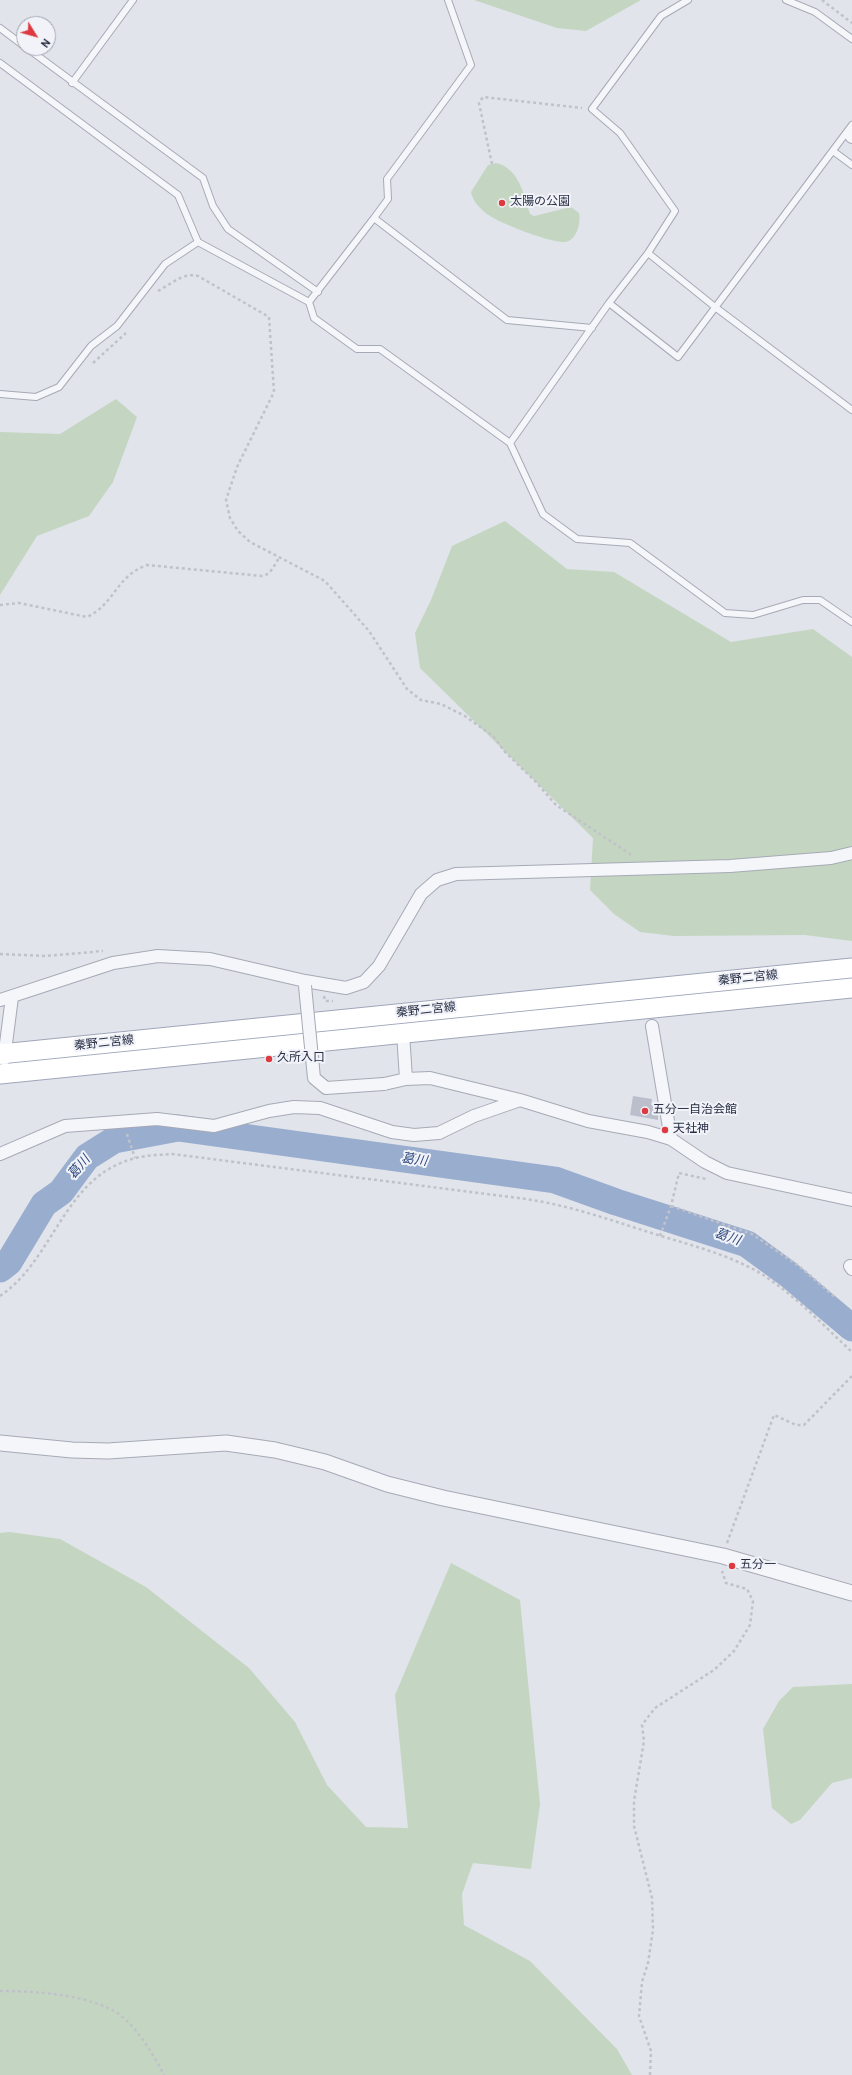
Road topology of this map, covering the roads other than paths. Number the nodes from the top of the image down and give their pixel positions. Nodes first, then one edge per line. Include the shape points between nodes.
1 (133, 0) edge
2 (448, 0) edge
3 (688, 0) edge
4 (786, 0) edge
5 (0, 28) edge
6 (852, 38) edge
7 (16, 40) edge
8 (37, 56) edge
9 (0, 64) edge
10 (72, 83) junction
11 (850, 133) edge
12 (833, 151) junction
13 (852, 165) edge
14 (374, 218) junction
15 (198, 242) junction
16 (648, 253) junction
17 (318, 292) junction
18 (309, 302) junction
19 (609, 303) junction
20 (715, 307) junction
21 (592, 328) junction
22 (0, 394) edge
23 (852, 410) edge
24 (510, 443) junction
25 (852, 622) edge
26 (852, 853) edge
27 (852, 968) edge
28 (305, 983) junction
29 (852, 988) edge
30 (6, 999) edge
31 (652, 1026) dead end
32 (403, 1033) junction
33 (2, 1054) edge
34 (1, 1074) edge
35 (406, 1079) junction
36 (520, 1100) junction
37 (671, 1139) junction
38 (0, 1154) edge
39 (852, 1200) edge
40 (0, 1443) edge
41 (852, 1593) edge

1 - 10 lane
2 - 14 lane via 471,65 387,179 388,199
3 - 16 lane via 661,16 592,109 620,133 675,211
4 - 6 lane via 815,12
5 - 7 lane
8 - 10 lane
9 - 15 lane via 178,195
10 - 17 lane via 203,178 213,206 228,229
11 - 12 lane
12 - 13 lane
12 - 20 lane
14 - 17 lane
14 - 21 lane via 507,320
15 - 18 lane
15 - 22 lane via 165,264 117,326 91,346 59,387 36,397
16 - 19 lane
16 - 20 lane
17 - 18 lane
18 - 24 lane via 314,318 350,344 357,348 380,350
19 - 20 lane via 678,358
19 - 21 lane
20 - 23 lane
21 - 24 lane
24 - 25 lane via 543,514 577,539 630,543 725,613 753,615 803,600 820,600
26 - 28 street via 831,858 730,866 456,874 437,880 421,894 380,966 364,982 346,988
27 - 33 main road, 秦野二宮線
28 - 30 street via 210,959 158,956 113,963
28 - 35 street, bridge via 314,1078 326,1088 384,1084
29 - 32 main road, 秦野二宮線
30 - 33 street
31 - 37 street
32 - 34 main road, 秦野二宮線
32 - 35 street
33 - 34 street
35 - 36 street via 430,1078
36 - 37 street via 588,1120
36 - 38 street via 474,1116 439,1133 414,1135 392,1132 320,1108 294,1107 214,1126 157,1119 65,1126
37 - 39 street via 705,1162 727,1173
40 - 41 street via 108,1451 226,1443 275,1450 325,1462 388,1484 443,1498 722,1556

